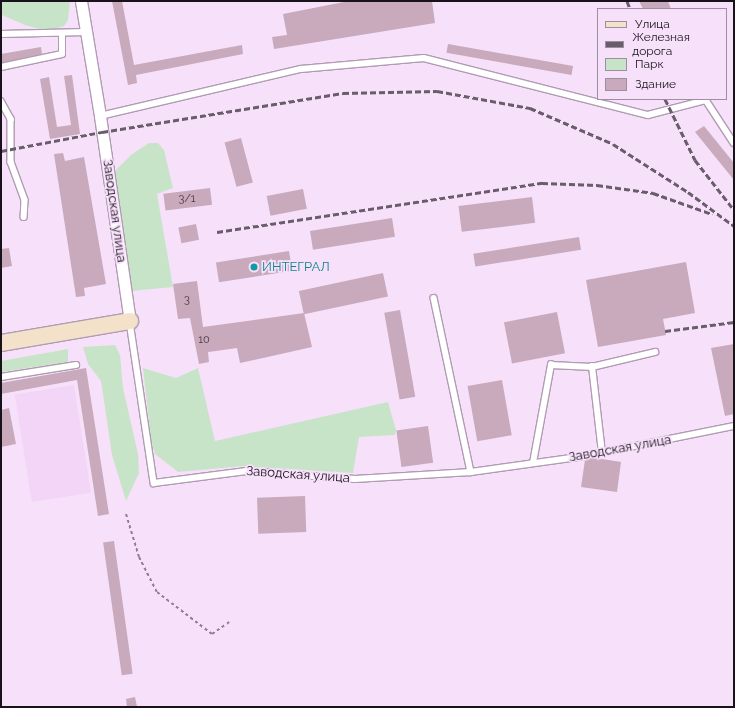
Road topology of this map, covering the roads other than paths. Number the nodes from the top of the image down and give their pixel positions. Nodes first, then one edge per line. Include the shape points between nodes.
1 (81, 1) edge
2 (86, 32) junction
3 (1, 34) edge
4 (62, 34) junction
5 (1, 68) edge
6 (1, 101) edge
7 (100, 116) junction
8 (734, 143) edge
9 (24, 217) dead end
10 (434, 298) dead end
11 (130, 321) junction
12 (1, 344) edge
13 (655, 352) dead end
14 (76, 365) dead end
15 (592, 367) junction
16 (1, 377) edge
17 (734, 426) edge
18 (602, 453) junction
19 (533, 463) junction
20 (471, 472) junction

1 - 2 street, Заводская улица
2 - 4 lane
2 - 7 street, Заводская улица
3 - 4 lane
4 - 5 lane via 62,54
6 - 9 lane via 11,119 11,162 25,200
7 - 8 lane via 301,68 424,58 648,115 706,100
7 - 11 street, Заводская улица
10 - 20 lane
11 - 12 street
11 - 20 lane, Заводская улица via 154,483 246,471 355,479
13 - 15 lane
14 - 16 lane
15 - 18 lane
15 - 19 lane via 551,365
17 - 18 lane, Заводская улица
18 - 19 lane, Заводская улица
19 - 20 lane, Заводская улица

